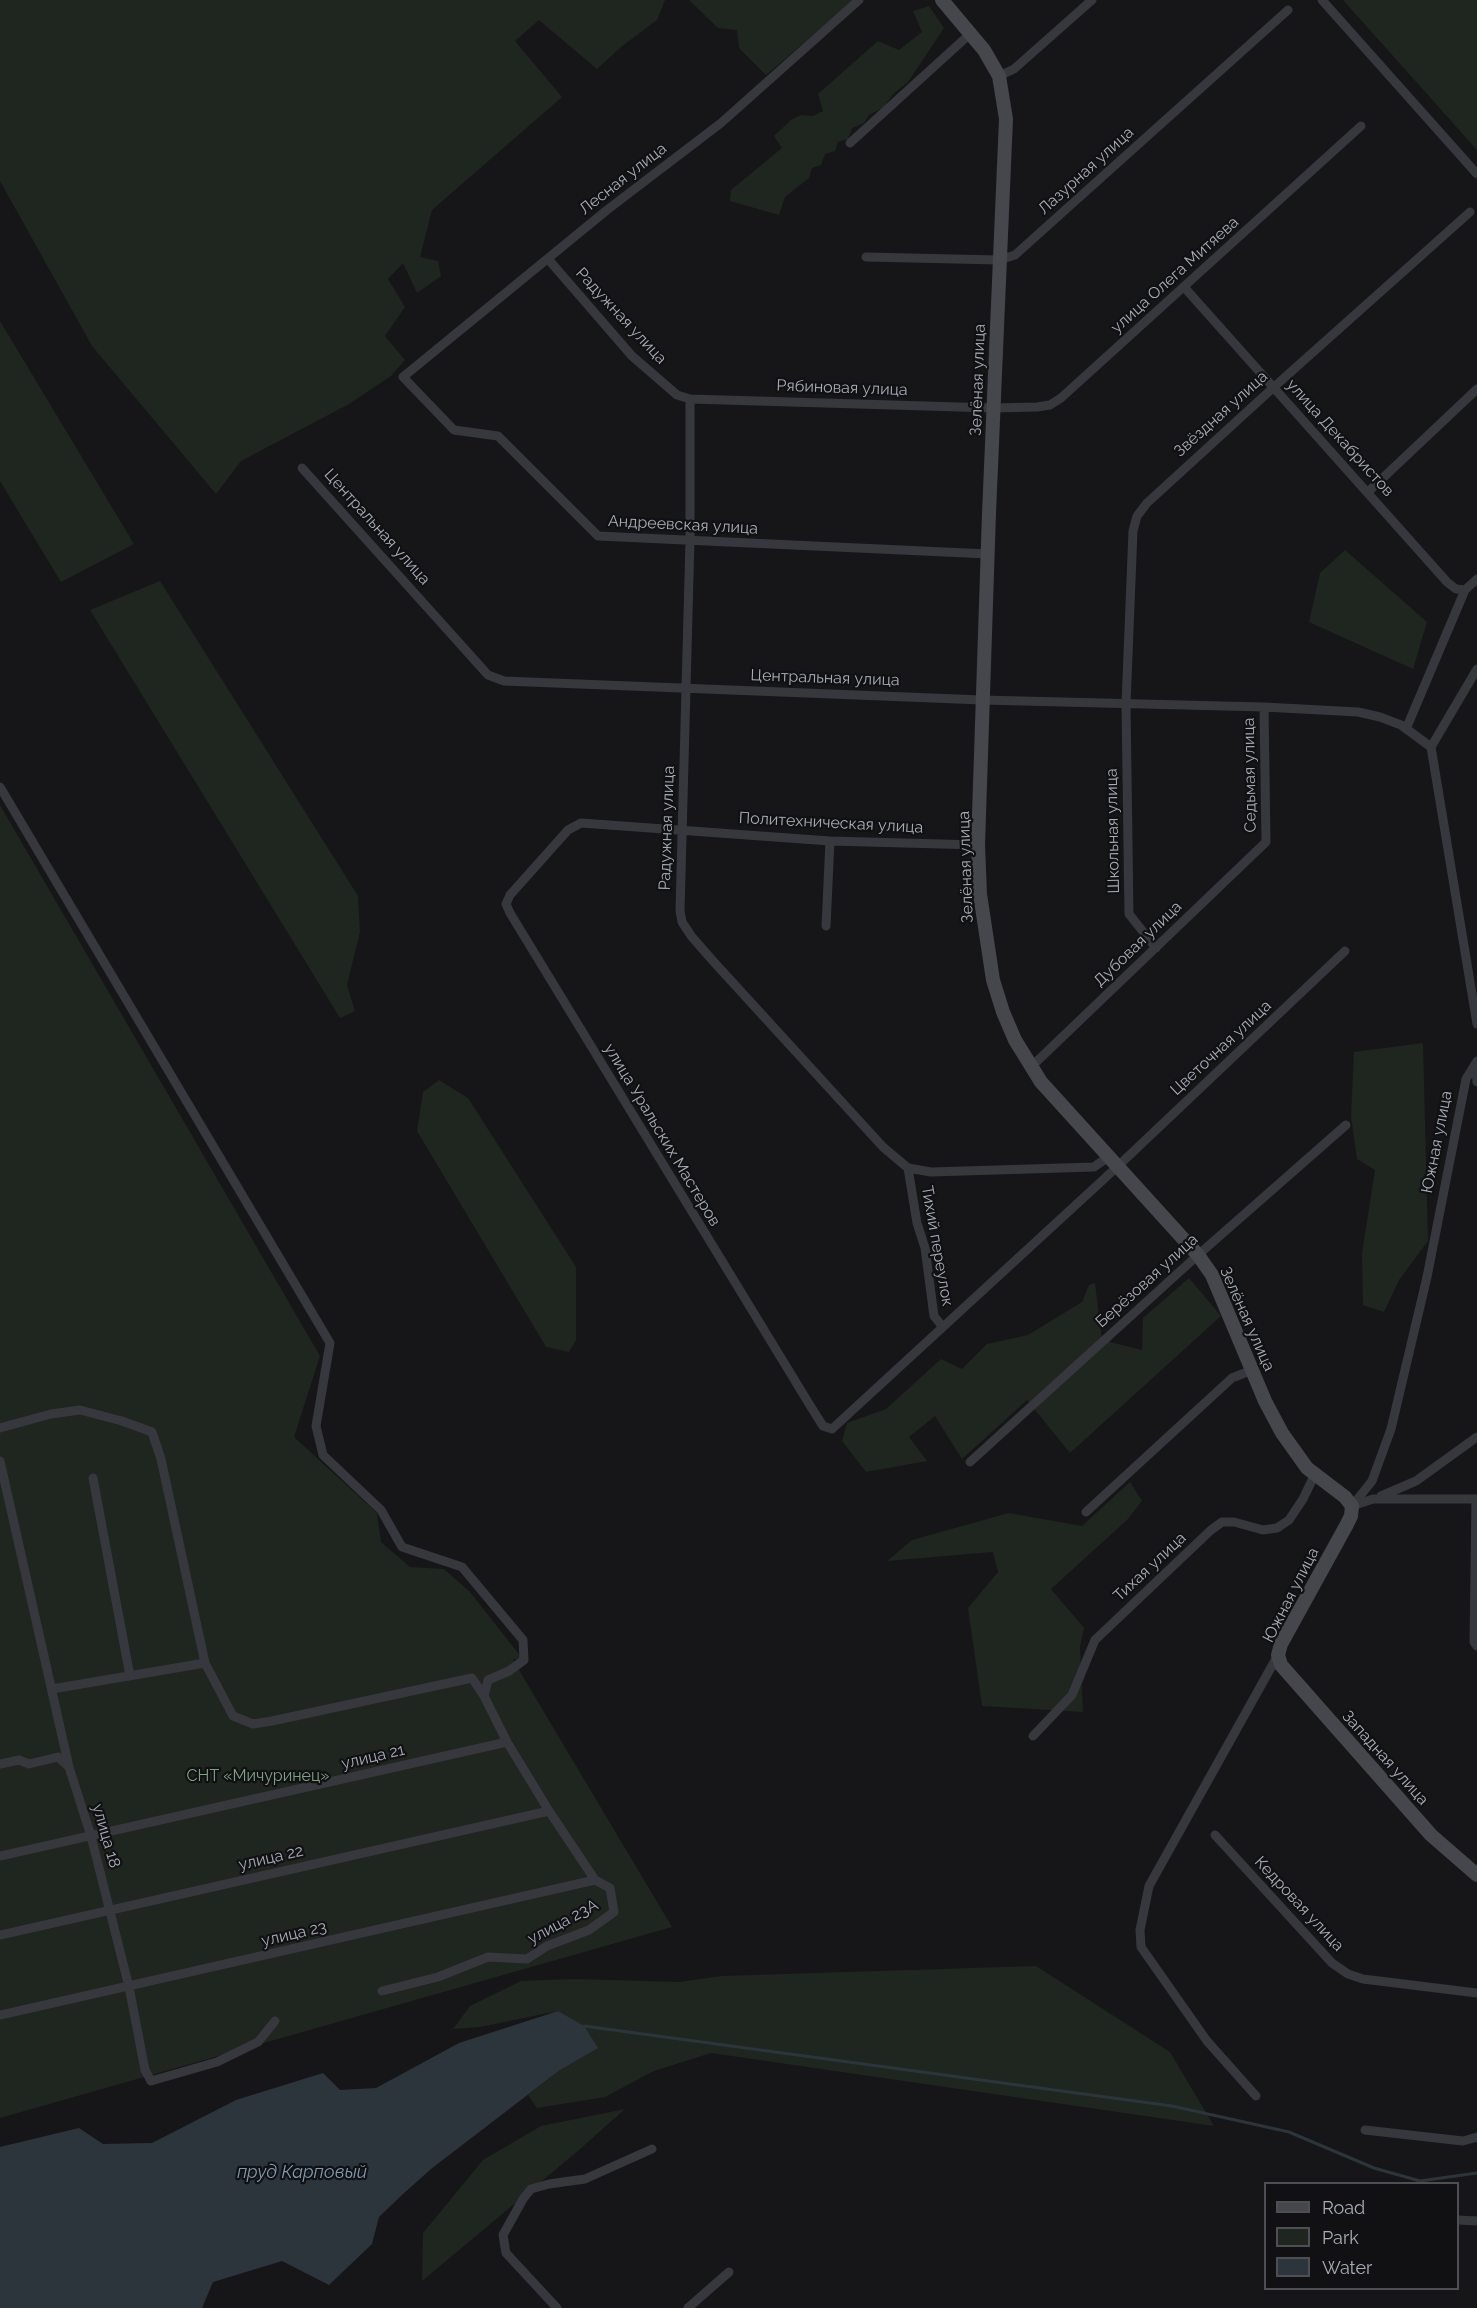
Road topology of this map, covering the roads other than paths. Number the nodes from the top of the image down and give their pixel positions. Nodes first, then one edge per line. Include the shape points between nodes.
1 (859, 0) edge
2 (942, 0) edge
3 (1092, 0) edge
4 (1322, 0) edge
5 (1288, 10) dead end
6 (971, 33) junction
7 (999, 76) junction
8 (1361, 126) dead end
9 (850, 142) dead end
10 (1477, 174) edge
11 (1470, 212) dead end
12 (866, 256) dead end
13 (548, 259) junction
14 (999, 260) junction
15 (1184, 287) junction
16 (403, 377) joint
17 (1274, 387) junction
18 (1477, 389) edge
19 (690, 399) junction
20 (993, 408) junction
21 (302, 468) dead end
22 (1368, 492) junction
23 (690, 540) junction
24 (988, 554) junction
25 (1477, 579) edge
26 (1465, 590) junction
27 (1477, 669) edge
28 (685, 688) junction
29 (982, 700) junction
30 (1126, 704) junction
31 (1264, 707) junction
32 (1406, 729) junction
33 (1431, 747) junction
34 (0, 787) edge
35 (683, 829) junction
36 (830, 841) junction
37 (1266, 842) joint
38 (978, 845) junction
39 (826, 926) dead end
40 (1156, 948) junction
41 (1345, 951) dead end
42 (1477, 1024) edge
43 (1477, 1063) edge
44 (1031, 1067) junction
45 (1477, 1082) edge
46 (1346, 1125) dead end
47 (1113, 1162) junction
48 (908, 1168) junction
49 (1198, 1255) junction
50 (942, 1326) junction
51 (1252, 1370) junction
52 (0, 1428) edge
53 (1477, 1437) edge
54 (0, 1461) edge
55 (970, 1462) dead end
56 (1315, 1474) junction
57 (93, 1478) dead end
58 (1373, 1499) junction
59 (1477, 1499) edge
60 (1352, 1506) junction
61 (1086, 1512) dead end
62 (1477, 1646) edge
63 (1278, 1655) junction
64 (205, 1663) junction
65 (129, 1676) junction
66 (52, 1689) junction
67 (484, 1696) junction
68 (1034, 1736) dead end
69 (507, 1742) junction
70 (0, 1764) edge
71 (69, 1767) junction
72 (549, 1811) junction
73 (91, 1836) junction
74 (1215, 1836) dead end
75 (0, 1856) edge
76 (1477, 1875) edge
77 (595, 1880) junction
78 (109, 1909) junction
79 (0, 1935) edge
80 (129, 1987) junction
81 (382, 1991) dead end
82 (1477, 1993) edge
83 (0, 2015) edge
84 (275, 2021) dead end
85 (1256, 2096) dead end
86 (1365, 2130) dead end
87 (1477, 2137) edge
88 (652, 2149) dead end
89 (1459, 2220) edge
90 (1477, 2221) edge
91 (729, 2272) dead end
92 (557, 2308) edge
93 (688, 2308) edge

1 - 13 street, Лесная улица via 721,123
2 - 6 street, Зелёная улица
3 - 7 street via 1014,69
4 - 10 street
5 - 14 street, Лазурная улица via 1015,255
6 - 7 street, Зелёная улица
6 - 9 street
7 - 14 street, Зелёная улица via 1006,119
8 - 15 street, улица Олега Митяева
11 - 17 street, Звёздная улица
12 - 14 street, Лазурная улица
13 - 16 street, Лесная улица
13 - 19 street, Радужная улица via 632,356 677,395
14 - 20 street, Зелёная улица
15 - 17 street, улица Декабристов
15 - 20 street, улица Олега Митяева via 1050,405
16 - 23 street, Андреевская улица via 454,430 498,436 598,536
17 - 22 street, улица Декабристов
17 - 30 street, Звёздная улица via 1137,516 1133,531
18 - 22 street
19 - 20 street, Рябиновая улица
19 - 23 street, Радужная улица
20 - 24 street, Зелёная улица
21 - 28 street, Центральная улица via 488,675 504,681
22 - 26 street, улица Декабристов via 1447,582
23 - 24 street, Андреевская улица
23 - 28 street, Радужная улица
24 - 29 street, Зелёная улица
25 - 26 street
26 - 32 street
27 - 33 street
28 - 29 street, Центральная улица
28 - 35 street, Радужная улица
29 - 30 street, Центральная улица
29 - 38 street, Зелёная улица
30 - 31 street, Центральная улица
30 - 40 street, Школьная улица via 1129,914
31 - 32 street, Центральная улица via 1358,712
31 - 37 street, Седьмая улица
32 - 33 street, Центральная улица
33 - 42 street
34 - 67 street via 330,1343 316,1426 323,1455 381,1510 402,1547 462,1567 523,1640 524,1660 488,1680
35 - 36 street, Политехническая улица
35 - 48 street, Радужная улица via 682,922 883,1147
35 - 50 street, улица Уральских Мастеров via 581,823 568,830 510,895 506,904 510,913 823,1426 832,1429
36 - 38 street, Политехническая улица
36 - 39 street
37 - 40 street, Дубовая улица
38 - 44 street, Зелёная улица via 980,894 993,980 1015,1040
40 - 44 street, Дубовая улица
41 - 47 street, Цветочная улица
43 - 45 street
43 - 60 street, Южная улица via 1466,1079 1427,1277 1391,1429 1372,1481
44 - 47 street, Зелёная улица via 1052,1096
46 - 49 street, Берёзовая улица
47 - 48 street via 1094,1167 931,1172
47 - 49 street, Зелёная улица
47 - 50 street, Цветочная улица
48 - 50 street, Тихий переулок via 934,1316
49 - 51 street, Зелёная улица via 1212,1275
49 - 55 street, Берёзовая улица
51 - 56 street, Зелёная улица via 1282,1433
51 - 61 street via 1232,1378
52 - 64 street via 80,1410 152,1432
53 - 58 street via 1416,1481
54 - 66 street, улица 18
56 - 60 street, Зелёная улица
56 - 68 street, Тихая улица via 1289,1520 1277,1528 1263,1530 1222,1522 1211,1530 1095,1640 1072,1695
57 - 65 street
58 - 59 street
58 - 60 street
59 - 62 street
60 - 63 street, Южная улица via 1351,1516
63 - 76 street, Западная улица via 1286,1673 1431,1835
63 - 85 street, Южная улица via 1149,1886 1140,1930 1141,1947 1207,2041
64 - 65 street
64 - 67 street via 233,1716 253,1724 472,1678
65 - 66 street
66 - 71 street, улица 18
67 - 69 street
69 - 72 street
69 - 73 street, улица 21
70 - 71 street via 19,1760 29,1764 58,1757
71 - 73 street, улица 18
72 - 77 street
72 - 78 street, улица 22
73 - 75 street, улица 21
73 - 78 street, улица 18
74 - 82 street, Кедровая улица via 1332,1964 1348,1974
77 - 80 street, улица 23
77 - 81 street, улица 23А via 610,1888 614,1912 589,1930 547,1946 527,1959 488,1957 438,1977
78 - 79 street, улица 22
78 - 80 street, улица 18
80 - 83 street, улица 23
80 - 84 street, улица 18 via 145,2070 151,2081 217,2062 258,2042
86 - 87 street via 1463,2141
88 - 92 street via 585,2179 531,2189 523,2199 503,2235 506,2253
89 - 90 street
91 - 93 street

